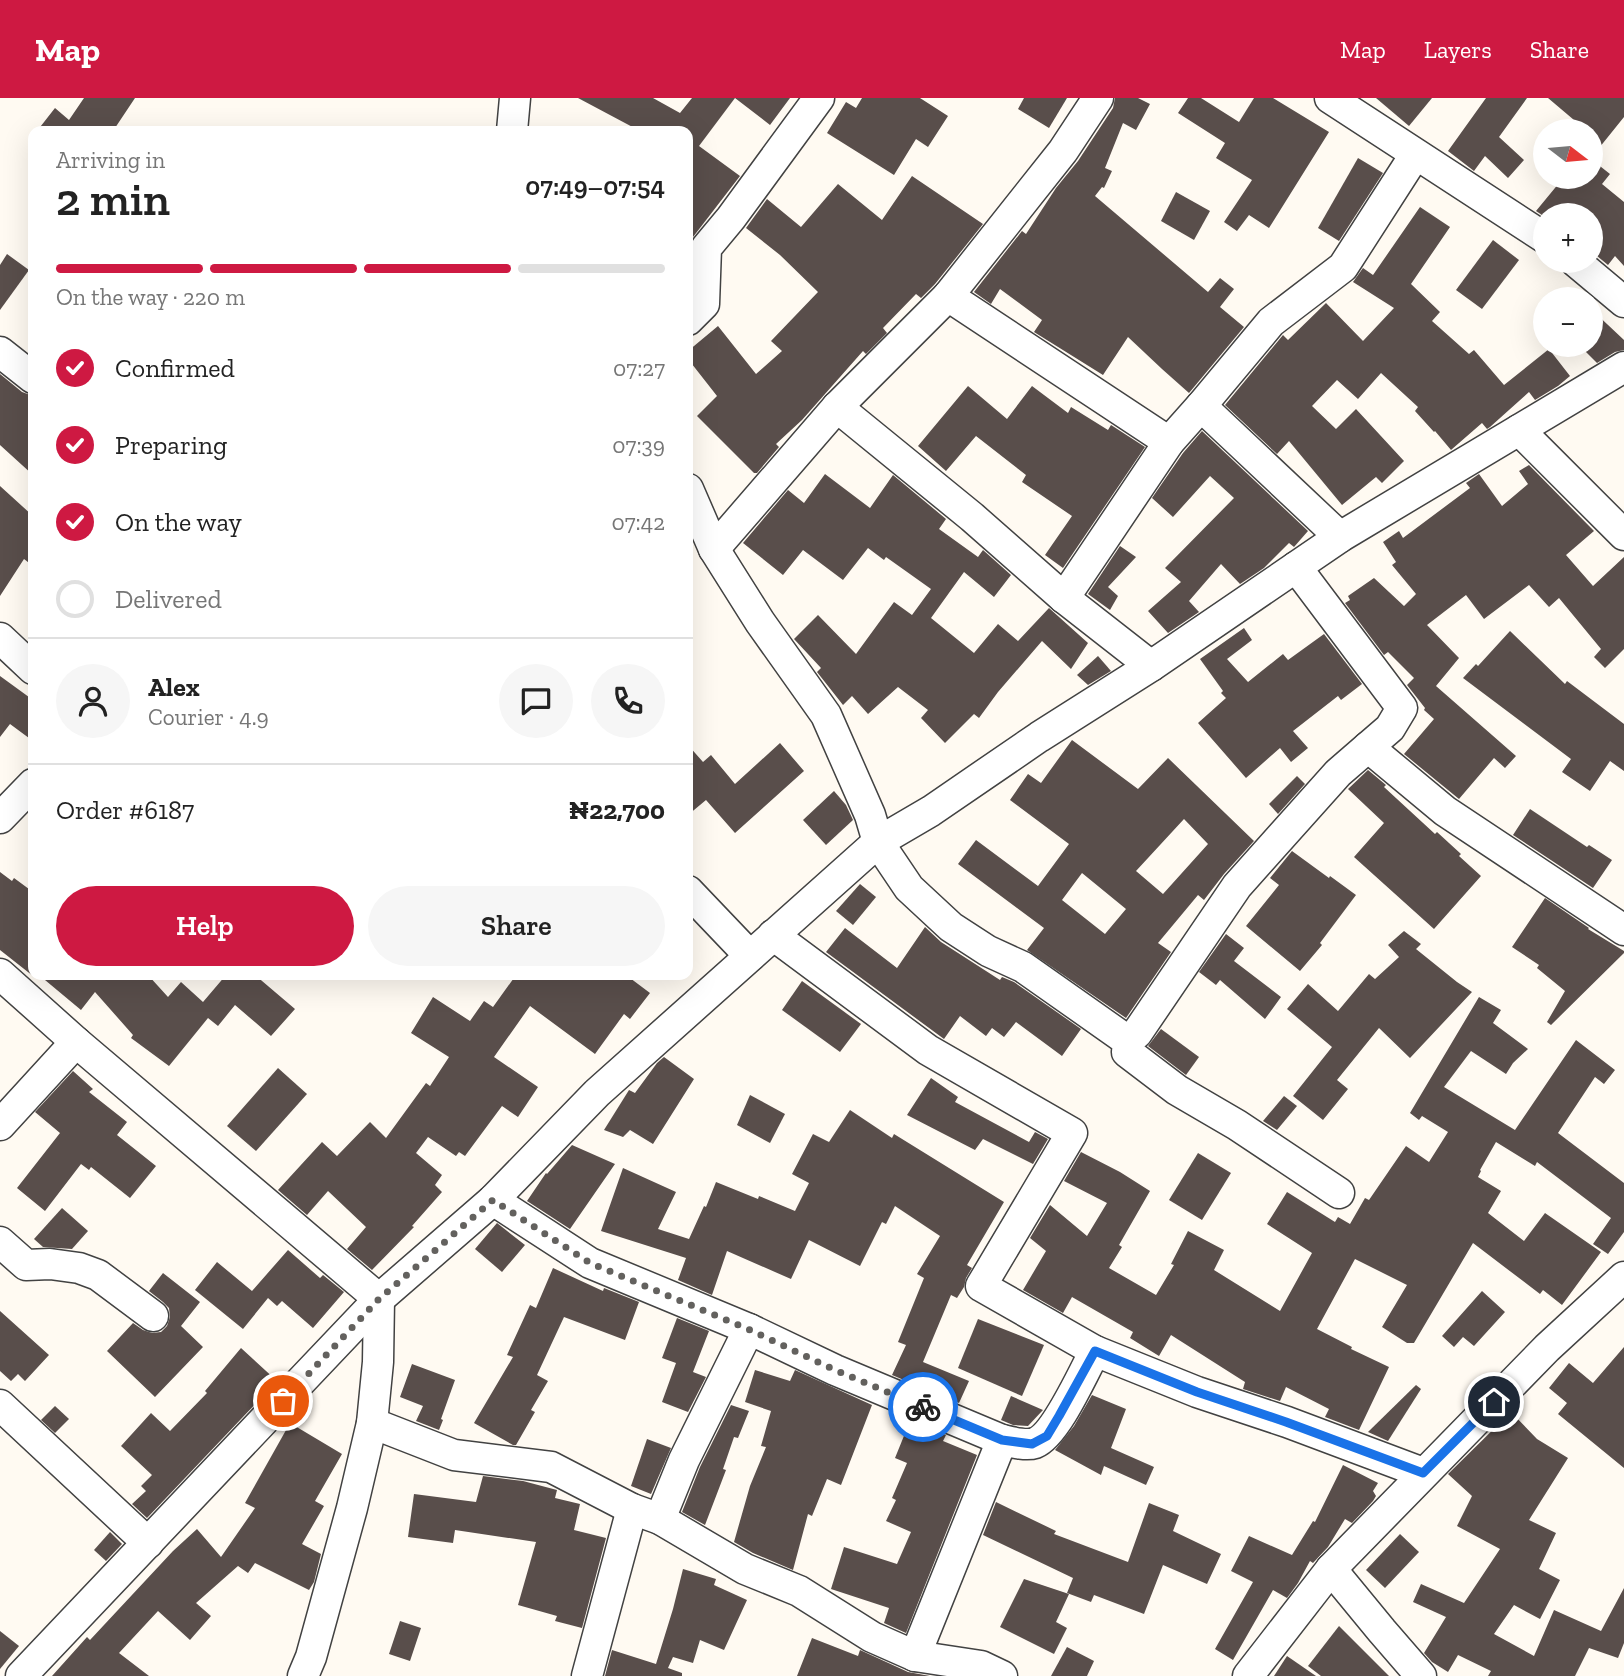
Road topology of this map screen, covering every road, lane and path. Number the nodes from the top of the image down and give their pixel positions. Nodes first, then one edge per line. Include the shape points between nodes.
1 (515, 98) edge
2 (819, 98) edge
3 (1098, 98) edge
4 (1330, 98) edge
5 (512, 126) edge
6 (1415, 155) junction
7 (1533, 230) edge
8 (1590, 273) edge
9 (948, 296) junction
10 (1624, 302) edge
11 (693, 315) edge
12 (0, 352) edge
13 (1624, 367) edge
14 (28, 374) edge
15 (837, 407) junction
16 (1201, 407) junction
17 (1519, 430) junction
18 (1169, 442) junction
19 (693, 501) edge
20 (1624, 536) edge
21 (1340, 537) junction
22 (714, 549) junction
23 (1296, 567) junction
24 (1064, 598) junction
25 (0, 638) edge
26 (28, 664) edge
27 (1151, 666) junction
28 (1368, 747) junction
29 (28, 789) edge
30 (0, 818) edge
31 (878, 842) junction
32 (693, 896) edge
33 (1624, 930) edge
34 (773, 935) junction
35 (750, 956) junction
36 (0, 974) edge
37 (1128, 1041) junction
38 (76, 1042) junction
39 (0, 1125) edge
40 (1339, 1193) dead end
41 (493, 1200) junction
42 (0, 1242) edge
43 (1624, 1276) edge
44 (379, 1299) junction
45 (153, 1315) dead end
46 (748, 1329) junction
47 (1095, 1351) junction
48 (0, 1405) edge
49 (372, 1423) junction
50 (1002, 1440) junction
51 (1423, 1473) junction
52 (632, 1509) junction
53 (660, 1519) junction
54 (148, 1543) junction
55 (1331, 1569) junction
56 (915, 1656) junction
57 (21, 1676) edge
58 (303, 1676) edge
59 (587, 1676) edge
60 (1002, 1676) edge
61 (1248, 1676) edge
62 (1421, 1676) edge

1 - 5 street
2 - 11 street via 706,248 704,304
3 - 9 street via 1063,151
4 - 6 street
6 - 7 street
6 - 16 street via 1343,267 1271,322
8 - 10 street
9 - 15 street
9 - 18 street
12 - 14 street
13 - 17 street
15 - 22 street
15 - 24 street
16 - 18 street
16 - 21 street
17 - 20 street
17 - 21 street
18 - 24 street
19 - 22 street
21 - 23 street
22 - 31 street via 826,715
23 - 27 street
23 - 28 street via 1402,708 1390,728
24 - 27 street
25 - 26 street
27 - 31 street
28 - 33 street via 1445,811
28 - 37 street via 1237,886 1138,1033
29 - 30 street
31 - 34 street
31 - 37 street via 909,888 951,927 1023,967
32 - 35 street
34 - 35 street
34 - 47 street via 928,1049 1072,1133 981,1286
35 - 41 street via 597,1093
36 - 38 street
37 - 40 street via 1126,1052 1177,1090
38 - 39 street
38 - 44 street
41 - 44 street
41 - 46 street via 590,1263
42 - 45 street via 26,1265 79,1268 98,1275
43 - 51 street
44 - 49 street
44 - 54 street
46 - 50 street
46 - 53 street
47 - 50 street via 1047,1436 1032,1444
47 - 51 street
48 - 54 street
49 - 52 street via 454,1455 551,1467
49 - 58 street
50 - 56 street
51 - 55 street
52 - 53 street
52 - 59 street
53 - 56 street via 745,1569 799,1591 872,1637
54 - 57 street
55 - 61 street
55 - 62 street
56 - 60 street via 981,1666

